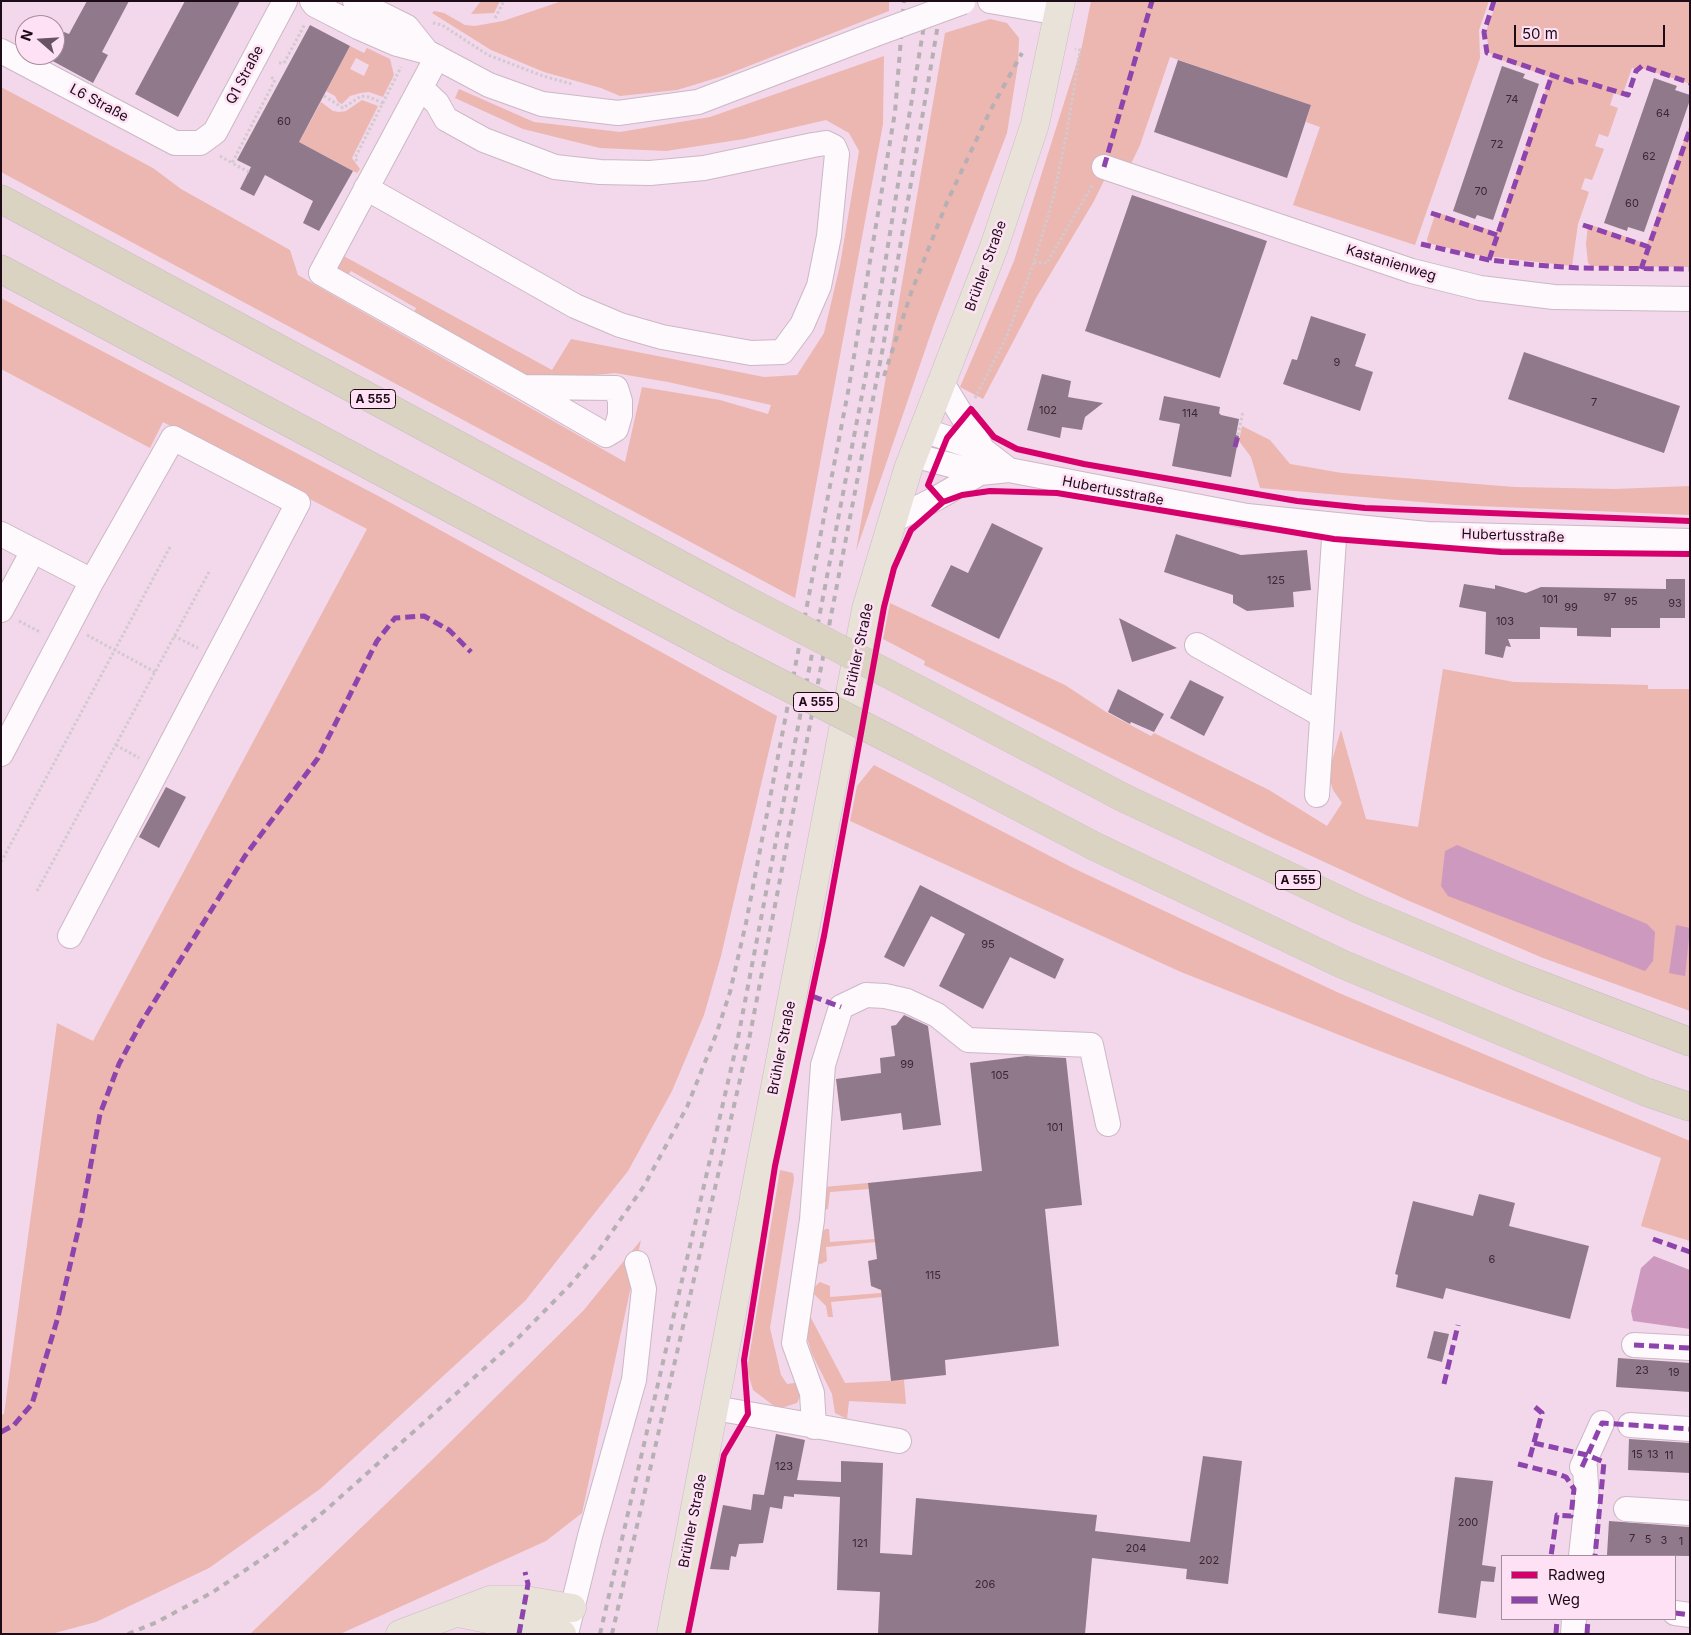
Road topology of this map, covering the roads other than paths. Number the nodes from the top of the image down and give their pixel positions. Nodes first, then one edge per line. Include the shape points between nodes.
1 (285, 1) edge
2 (964, 1) edge
3 (990, 1) edge
4 (1060, 7) edge
5 (311, 9) edge
6 (360, 12) edge
7 (1, 51) edge
8 (432, 55) junction
9 (421, 88) junction
10 (200, 143) joint
11 (1104, 167) road end
12 (366, 188) junction
13 (1, 199) edge
14 (1, 268) edge
15 (1690, 299) edge
16 (942, 383) junction
17 (523, 387) dead end
18 (923, 430) junction
19 (983, 450) junction
20 (913, 455) junction
21 (1009, 470) junction
22 (980, 473) junction
23 (892, 520) junction
24 (1336, 525) junction
25 (1, 534) edge
26 (1690, 541) edge
27 (33, 551) junction
28 (92, 581) junction
29 (10, 615) edge
30 (1196, 644) dead end
31 (1322, 715) junction
32 (1, 754) edge
33 (1317, 795) dead end
34 (70, 936) dead end
35 (1690, 1042) edge
36 (1690, 1107) edge
37 (1108, 1124) dead end
38 (637, 1263) dead end
39 (1634, 1345) dead end
40 (1690, 1348) edge
41 (715, 1408) junction
42 (1602, 1423) dead end
43 (1630, 1425) dead end
44 (814, 1427) junction
45 (1690, 1429) edge
46 (899, 1441) dead end
47 (1626, 1509) dead end
48 (1690, 1513) edge
49 (1581, 1555) edge
50 (1676, 1613) edge
51 (1690, 1615) edge
52 (1574, 1620) edge
53 (567, 1625) edge
54 (412, 1632) edge
55 (671, 1634) edge
56 (1573, 1634) edge

1 - 10 street, Q1 Straße via 215,132
2 - 8 street, bridge via 698,102 618,113 542,104 489,85
3 - 4 street
4 - 16 main road, Brühler Straße via 1035,124 994,247
5 - 6 street via 315,6
6 - 8 street via 398,44
7 - 10 street, L6 Straße via 176,143
8 - 9 street
9 - 12 street
9 - 12 street via 438,103 446,119 484,140 555,167 650,173 704,168 813,145 834,147 837,154 828,236 819,286 802,325 782,352 751,353 620,326 575,306
11 - 15 street, Kastanienweg via 1412,271 1480,288 1554,298
12 - 17 street via 321,272
13 - 35 highway, A 555, bridge via 1122,797 1358,909 1517,976
14 - 36 highway, A 555, bridge via 725,656 1094,846 1342,964 1646,1092
16 - 18 main road, Brühler Straße
16 - 19 street
18 - 19 street, Hubertusstraße
18 - 20 main road, Brühler Straße
19 - 21 street, Hubertusstraße
20 - 22 street, Hubertusstraße
20 - 23 main road, Brühler Straße
21 - 22 street, Hubertusstraße
21 - 24 street, Hubertusstraße via 1247,516
22 - 23 street
23 - 41 main road, Brühler Straße via 866,609
24 - 26 street, Hubertusstraße via 1427,534
24 - 31 street
25 - 27 street
27 - 28 street
27 - 29 street
28 - 32 street
28 - 34 street via 173,438 298,503
30 - 31 street
31 - 33 street
37 - 44 street via 1091,1045 968,1040 938,1015 907,1000 885,996 866,995 841,1008 823,1065 812,1220 794,1343 812,1393
38 - 53 street via 644,1289 634,1380
39 - 40 street
41 - 44 street
41 - 55 main road, Brühler Straße
42 - 49 street via 1583,1467 1587,1501
43 - 45 street
44 - 46 street
47 - 48 street
50 - 51 street
52 - 56 street
53 - 54 main road via 458,1613

